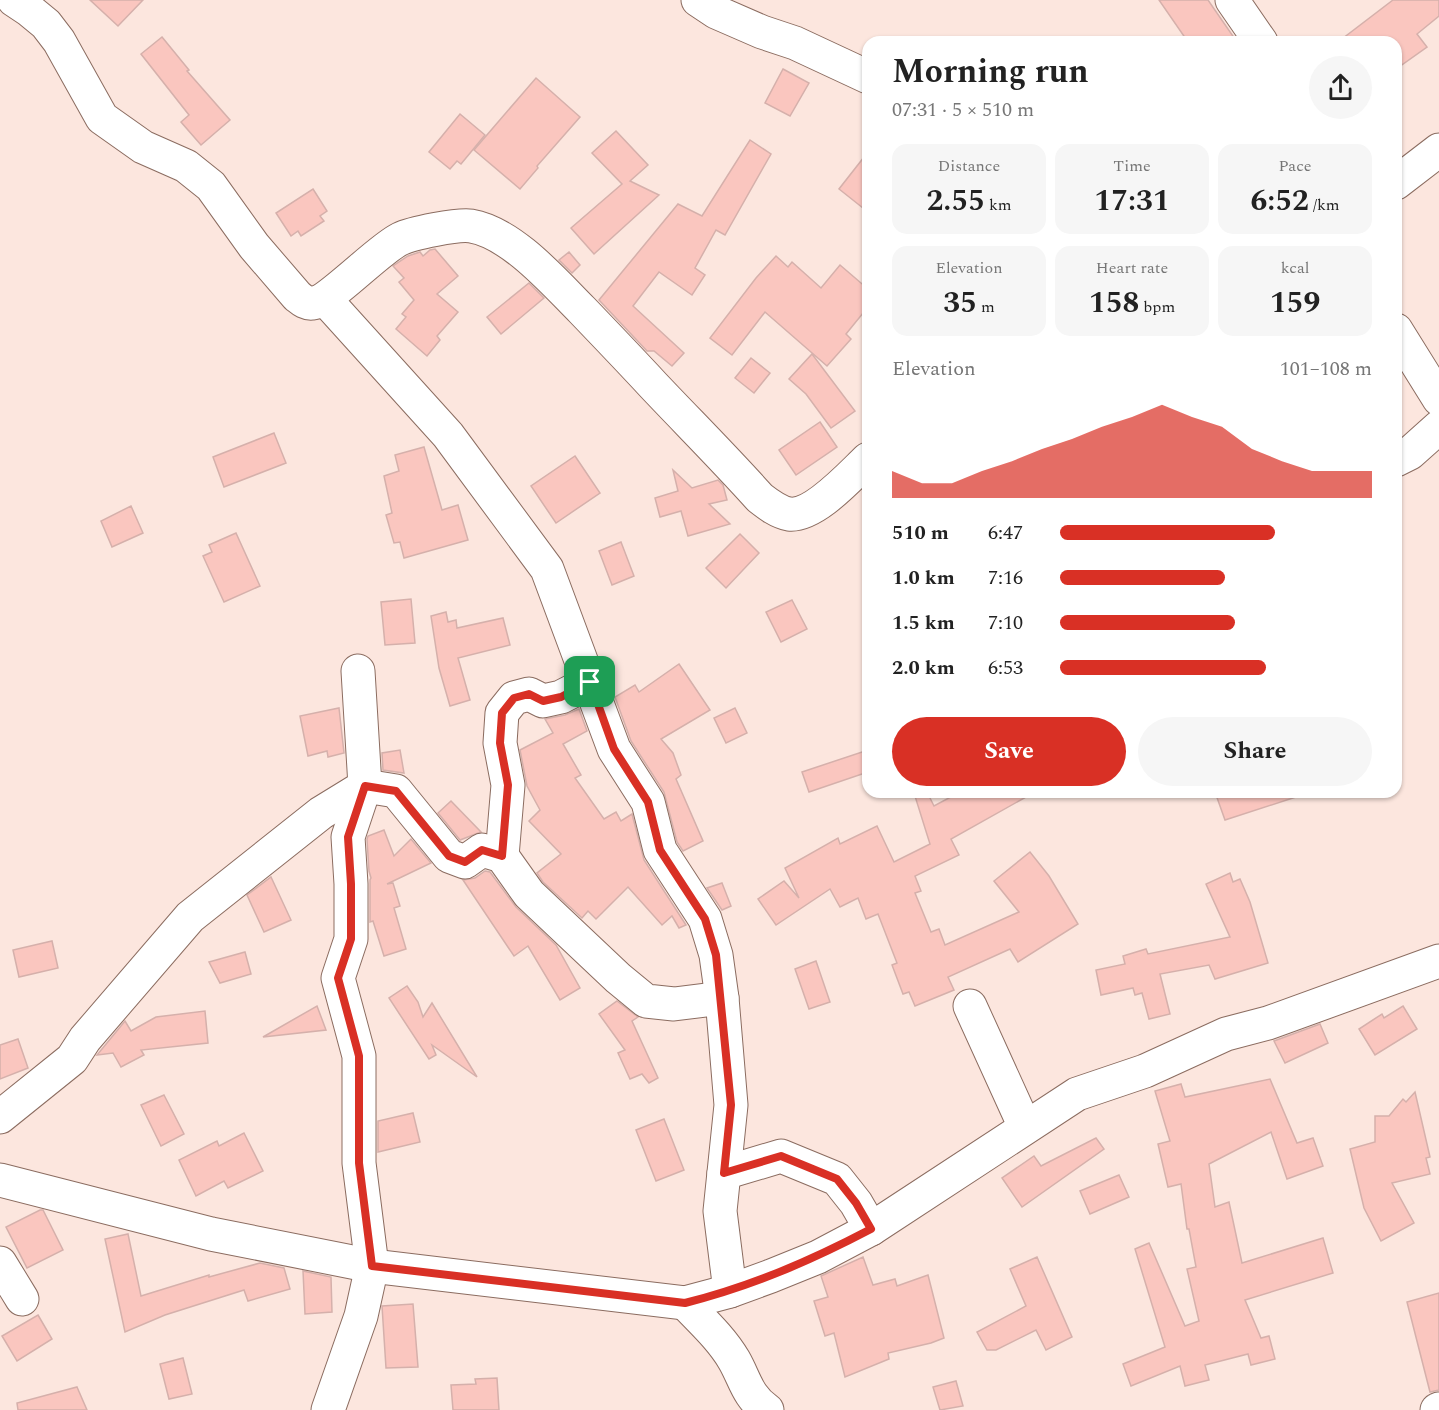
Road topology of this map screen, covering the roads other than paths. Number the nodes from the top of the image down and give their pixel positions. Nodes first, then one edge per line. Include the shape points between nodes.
1 (14, 0) edge
2 (698, 0) edge
3 (1232, 0) edge
4 (1257, 36) edge
5 (862, 74) edge
6 (1439, 150) edge
7 (1402, 178) edge
8 (325, 299) junction
9 (1402, 340) edge
10 (1439, 399) edge
11 (1439, 427) edge
12 (1402, 457) edge
13 (862, 465) edge
14 (358, 671) dead end
15 (590, 682) junction
16 (365, 786) junction
17 (502, 856) junction
18 (1439, 961) edge
19 (722, 998) junction
20 (970, 1006) dead end
21 (0, 1117) edge
22 (1024, 1127) junction
23 (724, 1173) junction
24 (0, 1180) edge
25 (871, 1229) junction
26 (0, 1263) edge
27 (372, 1266) junction
28 (730, 1291) junction
29 (22, 1299) dead end
30 (685, 1303) junction
31 (328, 1410) edge
32 (767, 1410) edge

1 - 8 street via 46,24 59,41 102,118 143,147 186,166 211,186 254,246 297,296 305,303
2 - 5 street via 716,12
3 - 4 street
6 - 7 street
8 - 13 street via 400,239 448,227 485,230 542,268 760,498 775,509 790,514 807,510
8 - 15 street via 448,435 547,569
9 - 10 street
11 - 12 street
14 - 16 street
15 - 17 street via 561,697 543,701 529,694 514,698 502,713 500,743 508,785
15 - 19 street via 614,749 648,802 660,850 705,919 716,955
16 - 17 street via 396,791 449,856 465,862 482,850
16 - 21 street via 321,813 190,917 72,1059
16 - 27 street via 348,837 351,939 338,978 359,1056 359,1163
17 - 19 street via 529,894 646,1001 674,1004
18 - 22 street via 1268,1023 1226,1034 1145,1071 1077,1094
19 - 23 street via 731,1105
20 - 22 street
22 - 25 street
23 - 25 street via 781,1156 837,1179
23 - 28 street via 720,1211
24 - 27 street via 211,1234
25 - 28 street via 818,1257
26 - 29 street
27 - 30 street
27 - 31 street via 361,1316
28 - 30 street
30 - 32 street via 718,1338 735,1361 746,1386

